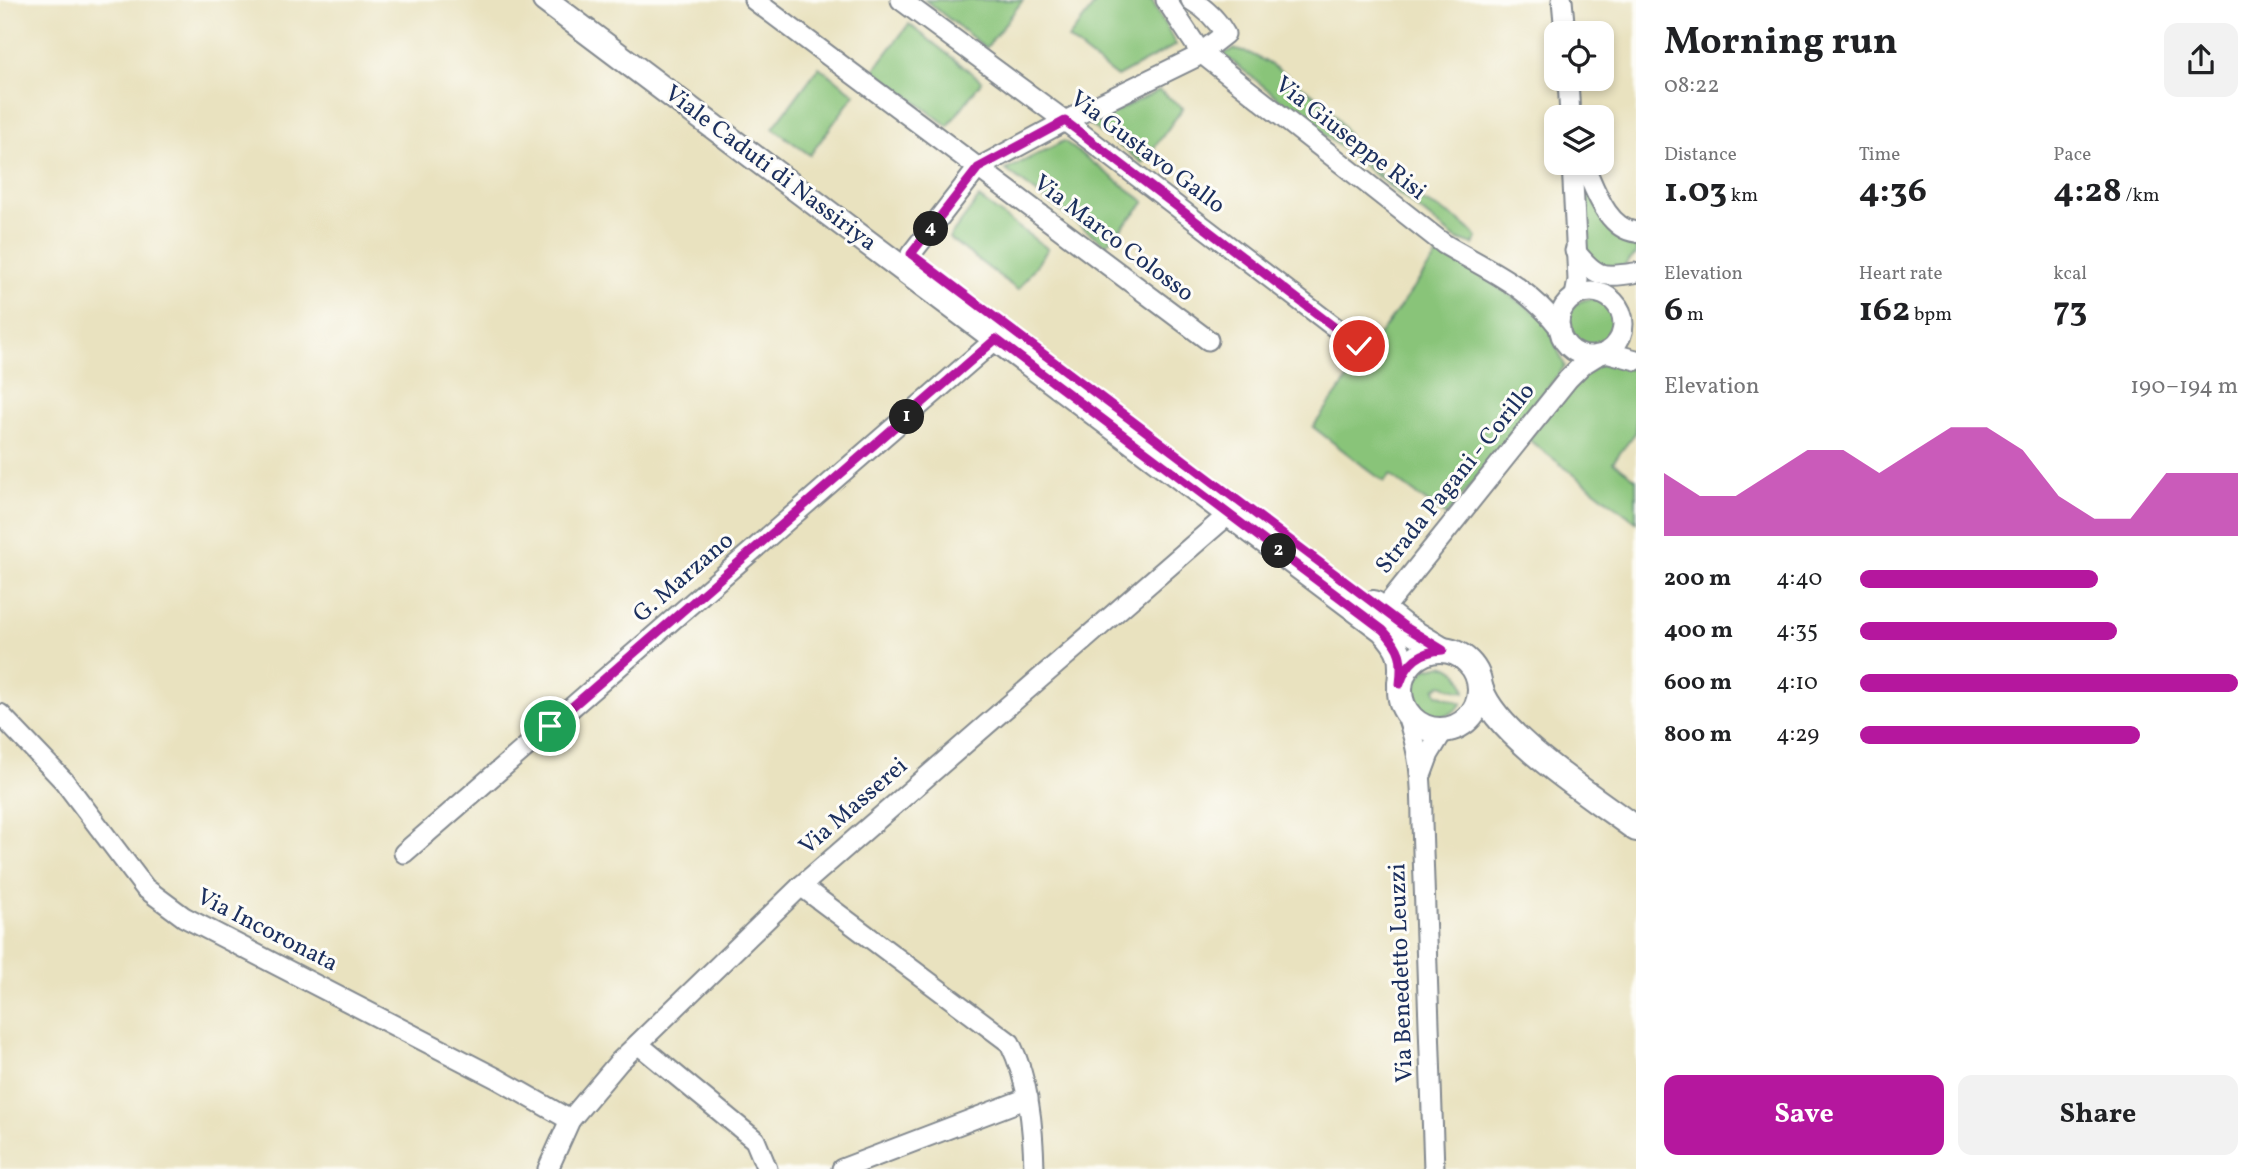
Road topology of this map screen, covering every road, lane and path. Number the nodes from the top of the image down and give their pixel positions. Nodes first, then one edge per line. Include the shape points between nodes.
1 (545, 0) edge
2 (573, 0) edge
3 (754, 0) edge
4 (901, 0) edge
5 (1166, 0) edge
6 (1191, 0) edge
7 (1562, 0) edge
8 (1564, 21) edge
9 (1201, 53) junction
10 (1065, 121) junction
11 (978, 168) junction
12 (1572, 175) edge
13 (1589, 175) edge
14 (1636, 232) edge
15 (1575, 251) junction
16 (911, 254) junction
17 (1635, 272) edge
18 (1525, 292) junction
19 (1602, 294) junction
20 (1573, 298) junction
21 (1622, 318) junction
22 (1560, 328) junction
23 (996, 339) junction
24 (1209, 340) dead end
25 (1636, 345) edge
26 (1362, 348) dead end
27 (1574, 351) junction
28 (1602, 353) junction
29 (1636, 360) edge
30 (1568, 379) junction
31 (1229, 513) junction
32 (1383, 610) junction
33 (1443, 650) junction
34 (1400, 684) junction
35 (1480, 689) junction
36 (1406, 713) junction
37 (0, 714) edge
38 (1450, 729) junction
39 (1538, 755) junction
40 (1422, 774) junction
41 (1636, 829) edge
42 (404, 853) dead end
43 (801, 886) junction
44 (638, 1044) junction
45 (1028, 1098) junction
46 (570, 1121) junction
47 (548, 1169) edge
48 (767, 1169) edge
49 (842, 1169) edge
50 (1034, 1169) edge
51 (1434, 1169) edge

1 - 23 main road, Viale Caduti di Nassiriya
2 - 16 main road, Viale Caduti di Nassiriya
3 - 11 street, Via Marco Colosso
4 - 10 street, Via Gustavo Gallo
5 - 9 street, Via Giuseppe Risi
6 - 9 street via 1205,9 1225,34
7 - 8 street
9 - 10 street
9 - 18 street, Via Giuseppe Risi via 1444,244
10 - 11 street
10 - 26 street, Via Gustavo Gallo
11 - 16 street
11 - 24 street, Via Marco Colosso
12 - 15 street
13 - 14 street via 1606,211 1619,226
15 - 17 street via 1600,274
15 - 19 street via 1584,275
15 - 20 street via 1578,280
16 - 32 main road, Viale Caduti di Nassiriya
17 - 21 street, Strada Pagani - Corillo via 1621,299
18 - 20 street, Via Giuseppe Risi via 1545,299
18 - 22 street, Via Giuseppe Risi
19 - 20 street
19 - 21 street via 1617,305
20 - 22 street via 1564,308
21 - 25 street
21 - 28 street, Strada Pagani - Corillo via 1619,340
22 - 27 street
23 - 31 main road, Viale Caduti di Nassiriya
23 - 42 street, G. Marzano
27 - 28 street via 1590,356
27 - 30 street, Strada Pagani - Corillo
28 - 29 street
28 - 30 street, Strada Pagani - Corillo
30 - 32 street, Strada Pagani - Corillo
31 - 34 main road, Viale Caduti di Nassiriya via 1383,630 1399,649
31 - 43 street, Via Masserei
32 - 33 main road, Viale Caduti di Nassiriya
33 - 34 main road via 1415,659
33 - 35 main road via 1467,660 1478,674
34 - 36 main road
35 - 38 main road via 1475,711
35 - 39 main road via 1494,713
36 - 38 main road via 1426,729
36 - 40 street, Via Benedetto Leuzzi
37 - 46 street, Via Incoronata via 64,780 145,888 184,917
38 - 39 main road via 1491,729
38 - 40 street, Via Benedetto Leuzzi via 1429,754
39 - 41 main road
40 - 51 street, Via Benedetto Leuzzi
43 - 44 street, Via Masserei
43 - 45 street via 1010,1043 1021,1065
44 - 46 street, Via Masserei
44 - 48 street via 755,1140
45 - 49 street
45 - 50 street
46 - 47 street, Via Masserei

